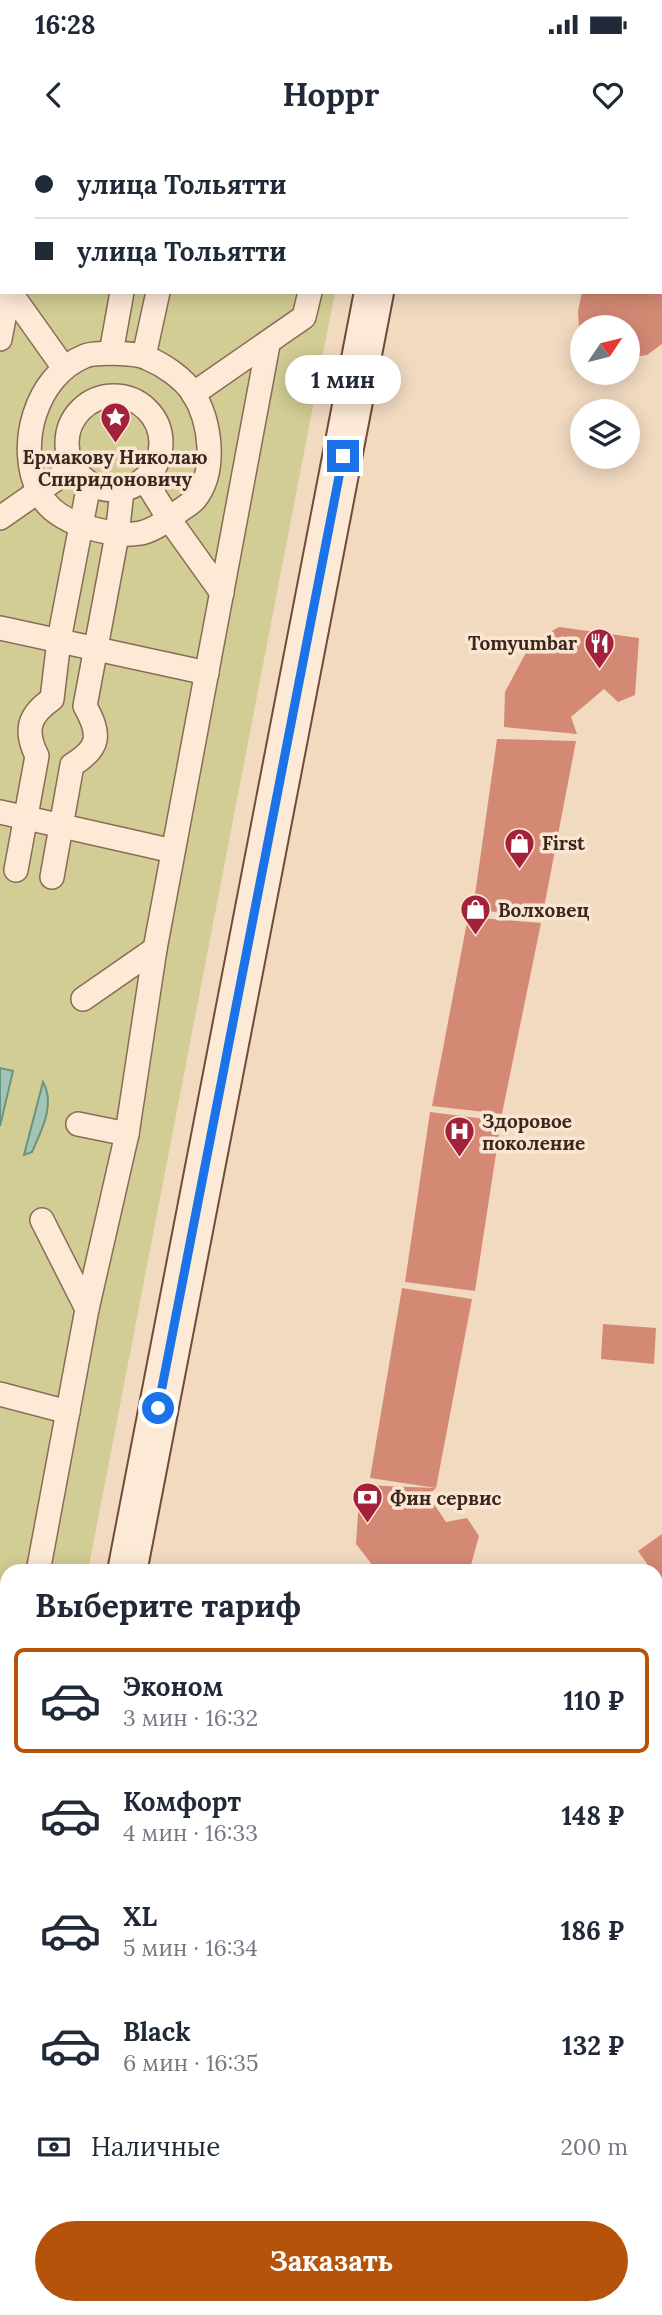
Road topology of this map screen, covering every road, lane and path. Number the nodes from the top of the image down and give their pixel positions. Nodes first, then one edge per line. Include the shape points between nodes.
1 (10, 294) edge
2 (11, 294) edge
3 (122, 294) edge
4 (158, 294) edge
5 (310, 294) edge
6 (374, 294) edge
7 (0, 340) edge
8 (268, 345) junction
9 (111, 353) junction
10 (144, 356) junction
11 (64, 368) junction
12 (193, 394) junction
13 (72, 468) junction
14 (145, 480) junction
15 (89, 484) junction
16 (122, 491) junction
17 (39, 493) junction
18 (0, 517) edge
19 (169, 519) junction
20 (81, 526) junction
21 (117, 535) junction
22 (222, 593) junction
23 (0, 628) edge
24 (59, 640) junction
25 (96, 648) junction
26 (207, 673) junction
27 (52, 699) junction
28 (85, 706) junction
29 (37, 755) junction
30 (72, 765) junction
31 (0, 812) edge
32 (25, 818) junction
33 (61, 825) junction
34 (173, 851) junction
35 (16, 870) dead end
36 (51, 877) dead end
37 (155, 949) junction
38 (83, 999) dead end
39 (78, 1124) dead end
40 (127, 1134) junction
41 (42, 1220) dead end
42 (87, 1310) junction
43 (0, 1394) edge
44 (68, 1412) junction
45 (40, 1564) edge
46 (129, 1564) edge

1 - 7 street
2 - 11 street
3 - 9 street
4 - 10 street
5 - 8 street via 304,317
6 - 46 main road
8 - 12 street
8 - 22 street
9 - 10 street
9 - 11 street via 86,356
10 - 12 street via 170,370
11 - 17 street via 43,394 32,422 28,457
12 - 19 street via 207,434 209,468 195,499
13 - 14 street via 65,442 74,415 94,398 121,394 146,406 161,430 160,457
13 - 15 street
13 - 17 street
14 - 16 street
14 - 19 street
15 - 16 street
15 - 20 street
16 - 21 street
17 - 18 street
17 - 20 street via 58,514
19 - 21 street via 144,532
19 - 22 street
20 - 21 street
20 - 24 street
21 - 25 street
22 - 26 street
23 - 24 street
24 - 25 street
24 - 27 street
25 - 26 street
25 - 28 street
26 - 34 street
27 - 28 street via 72,699
27 - 29 street via 37,709 29,724 29,739
28 - 30 street via 96,726 96,742 88,755
29 - 30 street via 51,765
29 - 32 street
30 - 33 street
31 - 32 street
32 - 33 street
32 - 35 street
33 - 34 street
33 - 36 street
34 - 37 street
37 - 38 street
37 - 40 street
39 - 40 street
40 - 42 street
41 - 42 street
42 - 44 street
43 - 44 street
44 - 45 street

